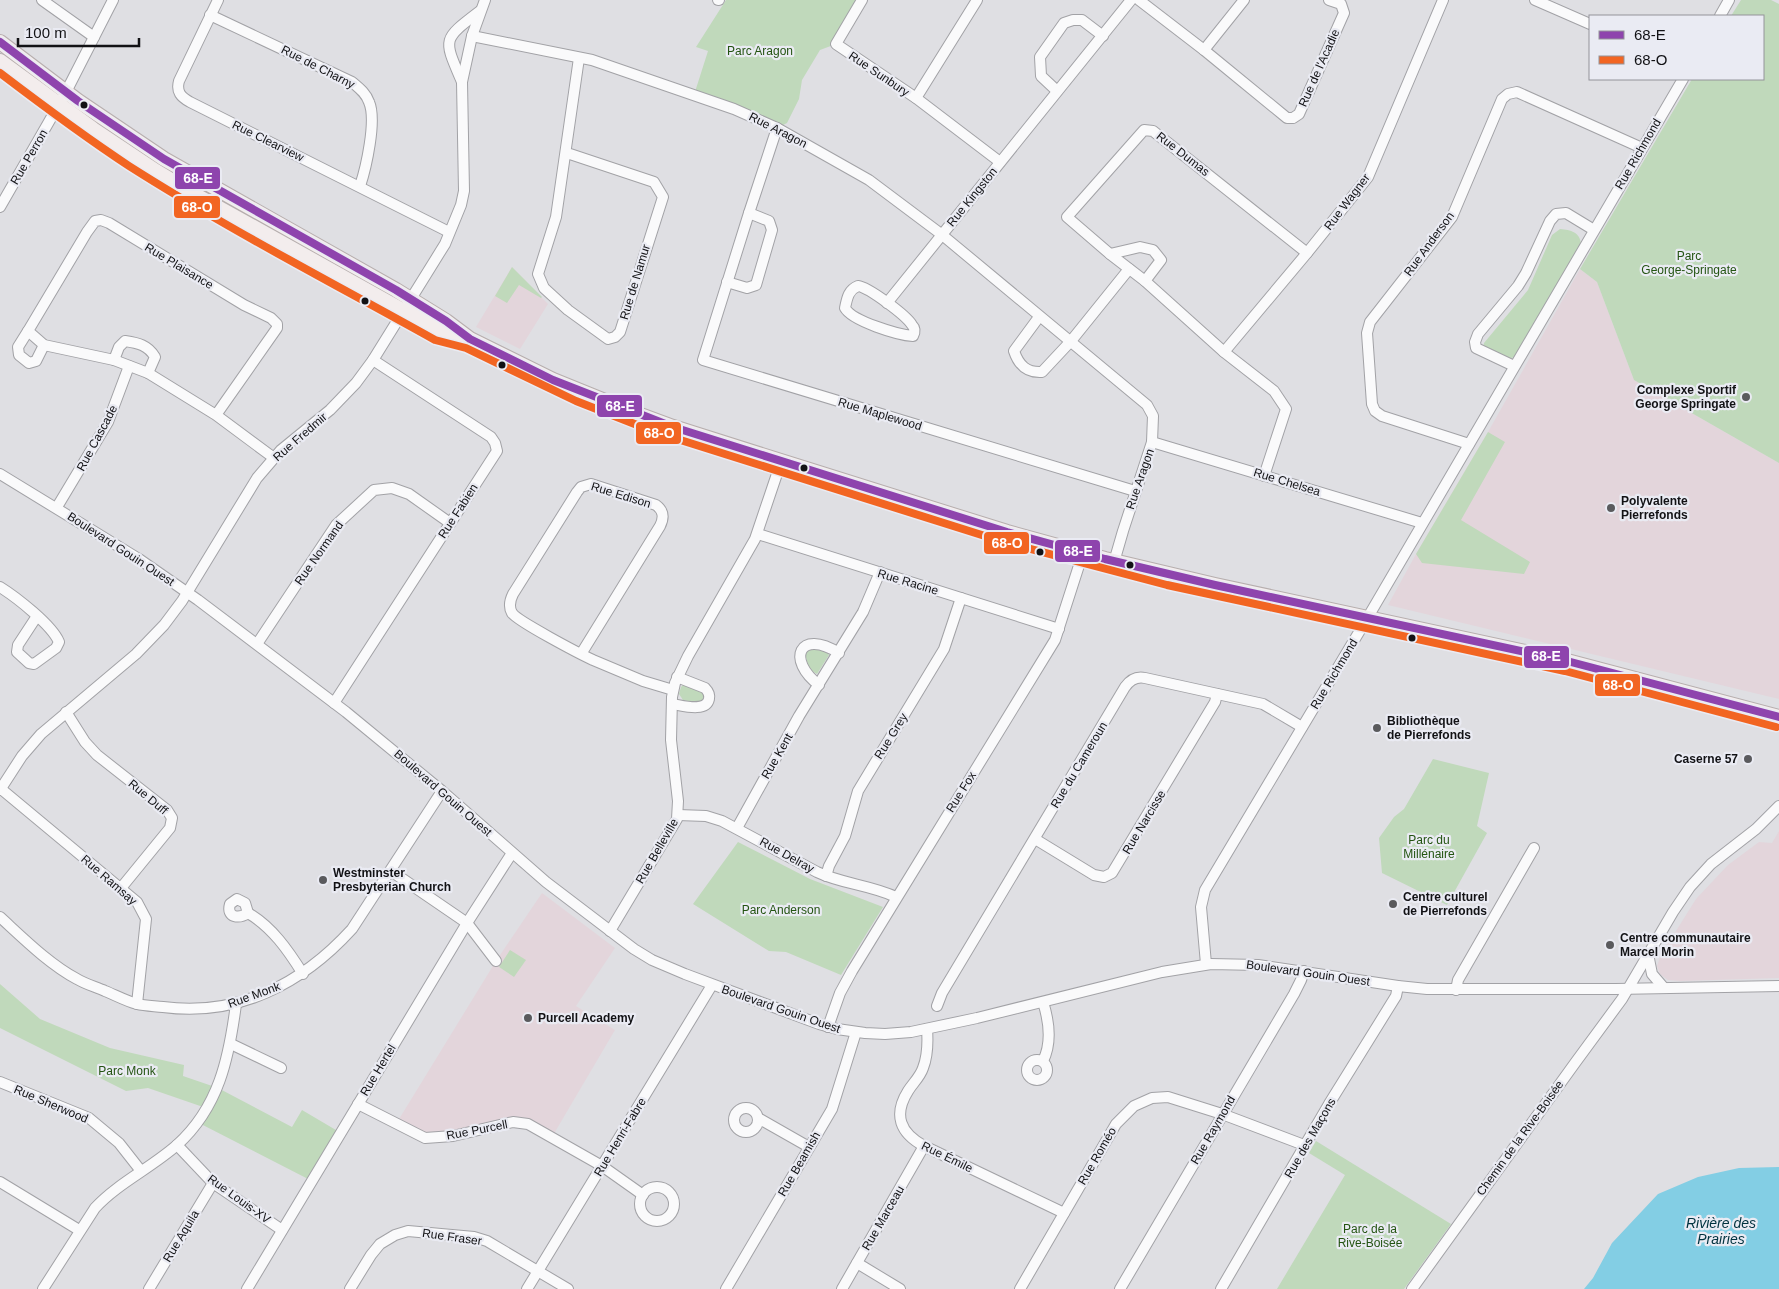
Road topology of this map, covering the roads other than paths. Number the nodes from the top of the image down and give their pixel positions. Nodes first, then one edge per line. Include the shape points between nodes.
1 (42, 0) edge
2 (113, 0) edge
3 (218, 0) edge
4 (485, 0) edge
5 (862, 0) edge
6 (977, 0) edge
7 (1132, 0) edge
8 (1139, 0) edge
9 (1244, 0) edge
10 (1329, 0) edge
11 (1443, 0) edge
12 (1535, 0) edge
13 (1729, 0) edge
14 (480, 11) junction
15 (210, 15) junction
16 (1721, 15) edge
17 (1589, 24) edge
18 (472, 36) junction
19 (1102, 36) junction
20 (94, 37) junction
21 (0, 42) edge
22 (1204, 50) junction
23 (579, 58) junction
24 (0, 61) edge
25 (1682, 80) edge
26 (462, 82) junction
27 (1057, 91) junction
28 (66, 92) junction
29 (916, 98) junction
30 (59, 105) junction
31 (777, 128) junction
32 (1642, 148) junction
33 (566, 153) junction
34 (1000, 162) junction
35 (360, 186) junction
36 (0, 207) edge
37 (749, 213) junction
38 (1594, 230) junction
39 (449, 232) junction
40 (941, 234) junction
41 (1308, 253) junction
42 (1110, 254) junction
43 (1129, 269) junction
44 (1145, 281) junction
45 (727, 282) junction
46 (887, 303) junction
47 (407, 305) junction
48 (1039, 316) junction
49 (28, 330) junction
50 (1071, 341) junction
51 (44, 345) junction
52 (1224, 352) junction
53 (114, 360) junction
54 (373, 360) junction
55 (129, 366) junction
56 (1514, 366) junction
57 (148, 374) junction
58 (216, 415) junction
59 (1152, 442) junction
60 (1468, 444) junction
61 (274, 458) junction
62 (782, 462) junction
63 (0, 474) edge
64 (1264, 476) junction
65 (1135, 491) junction
66 (57, 507) junction
67 (450, 523) junction
68 (1422, 523) junction
69 (758, 534) junction
70 (1083, 553) junction
71 (1114, 562) junction
72 (880, 572) junction
73 (0, 587) edge
74 (187, 592) junction
75 (961, 598) junction
76 (37, 616) junction
77 (1368, 618) junction
78 (1059, 629) junction
79 (257, 644) junction
80 (839, 653) junction
81 (581, 654) junction
82 (678, 677) junction
83 (818, 685) junction
84 (673, 690) junction
85 (1217, 694) junction
86 (334, 703) junction
87 (672, 704) junction
88 (66, 712) junction
89 (1779, 717) edge
90 (1302, 727) junction
91 (0, 789) edge
92 (442, 791) junction
93 (1779, 806) edge
94 (678, 815) junction
95 (737, 828) junction
96 (1035, 839) junction
97 (1534, 848) dead end
98 (512, 853) junction
99 (391, 871) junction
100 (826, 876) junction
101 (121, 888) junction
102 (896, 897) junction
103 (248, 913) dead end
104 (0, 917) edge
105 (467, 923) junction
106 (610, 931) junction
107 (1648, 954) junction
108 (496, 961) dead end
109 (1206, 964) junction
110 (1304, 971) junction
111 (303, 974) junction
112 (712, 984) junction
113 (1398, 986) junction
114 (1779, 986) edge
115 (1629, 988) junction
116 (1664, 988) junction
117 (1456, 990) junction
118 (1043, 1002) junction
119 (137, 1004) junction
120 (236, 1004) junction
121 (938, 1006) dead end
122 (828, 1027) junction
123 (927, 1029) junction
124 (856, 1032) junction
125 (231, 1044) junction
126 (1043, 1062) dead end
127 (281, 1068) dead end
128 (0, 1082) edge
129 (358, 1104) junction
130 (1222, 1114) junction
131 (758, 1118) dead end
132 (177, 1145) junction
133 (1304, 1145) junction
134 (924, 1146) junction
135 (809, 1148) junction
136 (602, 1166) junction
137 (141, 1171) junction
138 (213, 1183) junction
139 (1, 1184) edge
140 (643, 1195) dead end
141 (1064, 1213) junction
142 (79, 1230) junction
143 (282, 1230) junction
144 (857, 1263) junction
145 (538, 1271) junction
146 (43, 1289) edge
147 (149, 1289) edge
148 (247, 1289) edge
149 (350, 1289) edge
150 (527, 1289) edge
151 (568, 1289) edge
152 (726, 1289) edge
153 (842, 1289) edge
154 (900, 1289) edge
155 (1020, 1289) edge
156 (1120, 1289) edge
157 (1221, 1289) edge
158 (1412, 1289) edge

1 - 20 street
2 - 20 street, Rue Perron
3 - 15 street, Rue Clearview
4 - 14 street, Rue Fredmir
5 - 29 street, Rue Sunbury via 836,44
6 - 29 street, Rue Sunbury
7 - 19 street, Rue Kingston
8 - 22 street, Rue de l'Acadie
9 - 22 street
10 - 22 street, Rue de l'Acadie via 1341,4 1344,13 1299,114 1293,118 1287,118
11 - 41 street, Rue Wagner via 1368,178
12 - 17 street
13 - 16 street
14 - 18 street, Rue Fredmir
14 - 26 street, Rue Fredmir via 450,37 450,54
15 - 35 street, Rue de Charny via 352,82 364,92 370,104 371,124 367,164
15 - 35 street, Rue Clearview via 179,81 180,95
18 - 23 street, Rue Aragon
18 - 26 street, Rue Fredmir
19 - 27 street, Rue Kingston
19 - 27 street via 1082,20 1064,23 1040,57 1041,76
20 - 28 street, Rue Perron
21 - 28 main road
23 - 31 street, Rue Aragon via 734,109
23 - 33 street, Rue de Namur
24 - 30 main road
25 - 32 street, Rue Richmond
26 - 39 street, Rue Fredmir via 464,191
27 - 34 street, Rue Kingston
28 - 30 street, Rue Perron
28 - 47 main road via 176,166 388,285
29 - 34 street, Rue Sunbury
30 - 36 street, Rue Perron
30 - 47 main road via 178,184
31 - 37 street, Rue Maplewood
31 - 40 street, Rue Aragon via 869,180
32 - 38 street, Rue Richmond
32 - 60 street, Rue Anderson via 1516,92 1508,94 1502,99 1452,217 1370,322 1367,333 1375,411
33 - 33 street, Rue de Namur via 556,217 538,274 544,288 568,310 608,339 615,338 620,332 663,197 654,182
34 - 40 street, Rue Kingston
35 - 39 street, Rue Clearview
37 - 45 street, Rue Maplewood
37 - 45 street via 769,221 772,230 756,285 747,288
38 - 56 street, Rue Richmond
38 - 56 street via 1566,213 1556,214 1518,286 1478,334 1476,348
39 - 47 street, Rue Fredmir via 445,244
40 - 46 street, Rue Kingston
40 - 48 street, Rue Aragon
41 - 42 street, Rue Dumas via 1153,131 1144,130 1067,217
41 - 52 street, Rue Wagner
42 - 43 street, Rue Dumas
42 - 44 street via 1140,247 1153,250 1161,260
43 - 44 street, Rue Dumas
43 - 50 street
44 - 52 street, Rue Dumas
45 - 65 street, Rue Maplewood via 704,360
46 - 46 street via 864,286 858,286 852,288 845,308 848,314 874,325 914,336 912,324
47 - 54 street, Rue Fredmir
47 - 62 main road via 446,321 470,339 546,377 680,430
48 - 50 street, Rue Aragon
48 - 50 street via 1014,352 1018,362 1032,373 1042,372
49 - 51 street
49 - 51 street, Rue Plaisance via 18,347 19,356 29,364 36,361
49 - 58 street, Rue Plaisance via 89,228 95,221 104,221 277,324
50 - 59 street, Rue Aragon via 1147,405 1153,416
51 - 53 street
52 - 64 street, Rue Dumas via 1274,391 1286,409
53 - 55 street
53 - 57 street via 125,341 140,344 151,350 155,357
54 - 61 street, Rue Fredmir via 336,405
54 - 67 street, Rue Fabien via 495,442 497,451
55 - 57 street
55 - 66 street, Rue Cascade via 105,428
56 - 60 street, Rue Richmond
57 - 58 street
58 - 61 street
59 - 64 street, Rue Chelsea
59 - 65 street, Rue Aragon
60 - 68 street, Rue Richmond
61 - 74 street, Rue Fredmir via 249,490
62 - 69 street, Rue Belleville
62 - 70 main road
63 - 66 street, Boulevard Gouin Ouest
64 - 68 street, Rue Chelsea
65 - 71 street, Rue Aragon
66 - 74 street, Boulevard Gouin Ouest
67 - 79 street, Rue Normand via 408,494 392,488 374,490 336,525
67 - 86 street, Rue Fabien
68 - 77 street, Rue Richmond
69 - 72 street, Rue Racine
69 - 82 street, Rue Belleville
70 - 71 main road
70 - 78 street, Rue Fox
71 - 77 main road
72 - 75 street, Rue Racine
72 - 80 street, Rue Kent via 868,602
73 - 76 street
74 - 79 street, Boulevard Gouin Ouest
74 - 88 street, Rue Fredmir via 148,643
75 - 78 street, Rue Racine
75 - 100 street, Rue Grey via 946,646 858,791 845,836
76 - 76 street via 59,642 56,648 34,664 28,663 17,652 18,645
77 - 89 main road via 1584,666
77 - 90 street, Rue Richmond
78 - 102 street, Rue Fox
79 - 86 street, Boulevard Gouin Ouest
80 - 83 street, Rue Kent
80 - 83 street via 827,646 814,644 801,648 801,663
81 - 81 street, Rue Edison via 660,526 663,516 656,505 591,484 579,489 509,603 516,617
81 - 84 street, Rue Edison via 630,676
82 - 84 street, Rue Belleville
82 - 87 street via 705,688 709,698 701,706
83 - 95 street, Rue Kent
84 - 87 street, Rue Belleville
85 - 90 street, Rue du Cameroun via 1263,704
85 - 96 street, Rue du Cameroun via 1142,677 1131,681
85 - 96 street, Rue Narcisse via 1112,873 1094,875
86 - 92 street, Boulevard Gouin Ouest
87 - 94 street, Rue Belleville via 671,748
88 - 91 street, Rue Fredmir via 22,756
88 - 101 street, Rue Duff via 97,755 167,810 172,818 170,828
90 - 109 street, Rue Richmond via 1204,893 1200,907
91 - 101 street, Rue Ramsay
92 - 98 street, Boulevard Gouin Ouest
92 - 99 street, Rue Monk
93 - 107 street, Chemin de la Rive-Boisée via 1698,878
94 - 95 street, Rue Delray via 713,817
94 - 106 street, Rue Belleville via 674,827
95 - 100 street, Rue Delray
96 - 121 street, Rue du Cameroun
97 - 117 street via 1458,980
98 - 105 street, Rue Hertel
98 - 106 street, Boulevard Gouin Ouest
99 - 105 street
99 - 111 street, Rue Monk via 352,929
100 - 102 street, Rue Delray
101 - 119 street, Rue Ramsay via 137,902 146,919
102 - 122 street, Rue Fox via 846,982
103 - 111 street via 269,928
104 - 119 street, Rue Monk via 32,947 77,980
105 - 108 street
105 - 129 street, Rue Hertel
106 - 112 street, Boulevard Gouin Ouest via 652,960
107 - 115 street, Chemin de la Rive-Boisée
107 - 116 street via 1652,974
109 - 110 street, Boulevard Gouin Ouest via 1250,964
109 - 118 street, Boulevard Gouin Ouest
110 - 113 street, Boulevard Gouin Ouest
110 - 130 street, Rue Raymond via 1294,994
111 - 120 street, Rue Monk
112 - 122 street, Boulevard Gouin Ouest
112 - 136 street, Rue Henri-Fabre
113 - 117 street, Boulevard Gouin Ouest
113 - 133 street, Rue des Maçons via 1396,996
114 - 116 street, Boulevard Gouin Ouest
115 - 116 street, Boulevard Gouin Ouest
115 - 117 street, Boulevard Gouin Ouest
115 - 158 street, Chemin de la Rive-Boisée
118 - 123 street, Boulevard Gouin Ouest
118 - 126 street via 1049,1030
119 - 120 street, Rue Monk via 185,1010
120 - 125 street
122 - 124 street, Boulevard Gouin Ouest
123 - 124 street, Boulevard Gouin Ouest via 885,1034
123 - 134 street, Rue Émile via 924,1066 908,1091 900,1112 904,1130
124 - 135 street, Rue Beamish via 832,1108
125 - 127 street
125 - 132 street via 214,1096
128 - 137 street, Rue Sherwood via 89,1118 119,1143
129 - 136 street, Rue Purcell via 425,1138 453,1136 513,1122 528,1124
129 - 143 street, Rue Hertel
130 - 133 street, Rue Roméo
130 - 141 street, Rue Roméo via 1168,1097 1152,1098 1134,1106 1116,1124
130 - 156 street, Rue Raymond
131 - 135 street
132 - 137 street
132 - 138 street, Rue Louis-XV
133 - 157 street, Rue des Maçons
134 - 141 street, Rue Émile
134 - 144 street, Rue Marceau
135 - 152 street, Rue Beamish
136 - 140 street, Rue Purcell
136 - 145 street, Rue Henri-Fabre
137 - 142 street via 106,1196
138 - 143 street, Rue Louis-XV
138 - 147 street, Rue Aquila
139 - 142 street
141 - 155 street, Rue Roméo
142 - 146 street
143 - 148 street, Rue Hertel
144 - 153 street, Rue Marceau
144 - 154 street
145 - 149 street, Rue Fraser via 487,1241 408,1231 380,1244
145 - 150 street, Rue Henri-Fabre
145 - 151 street, Rue Fraser

